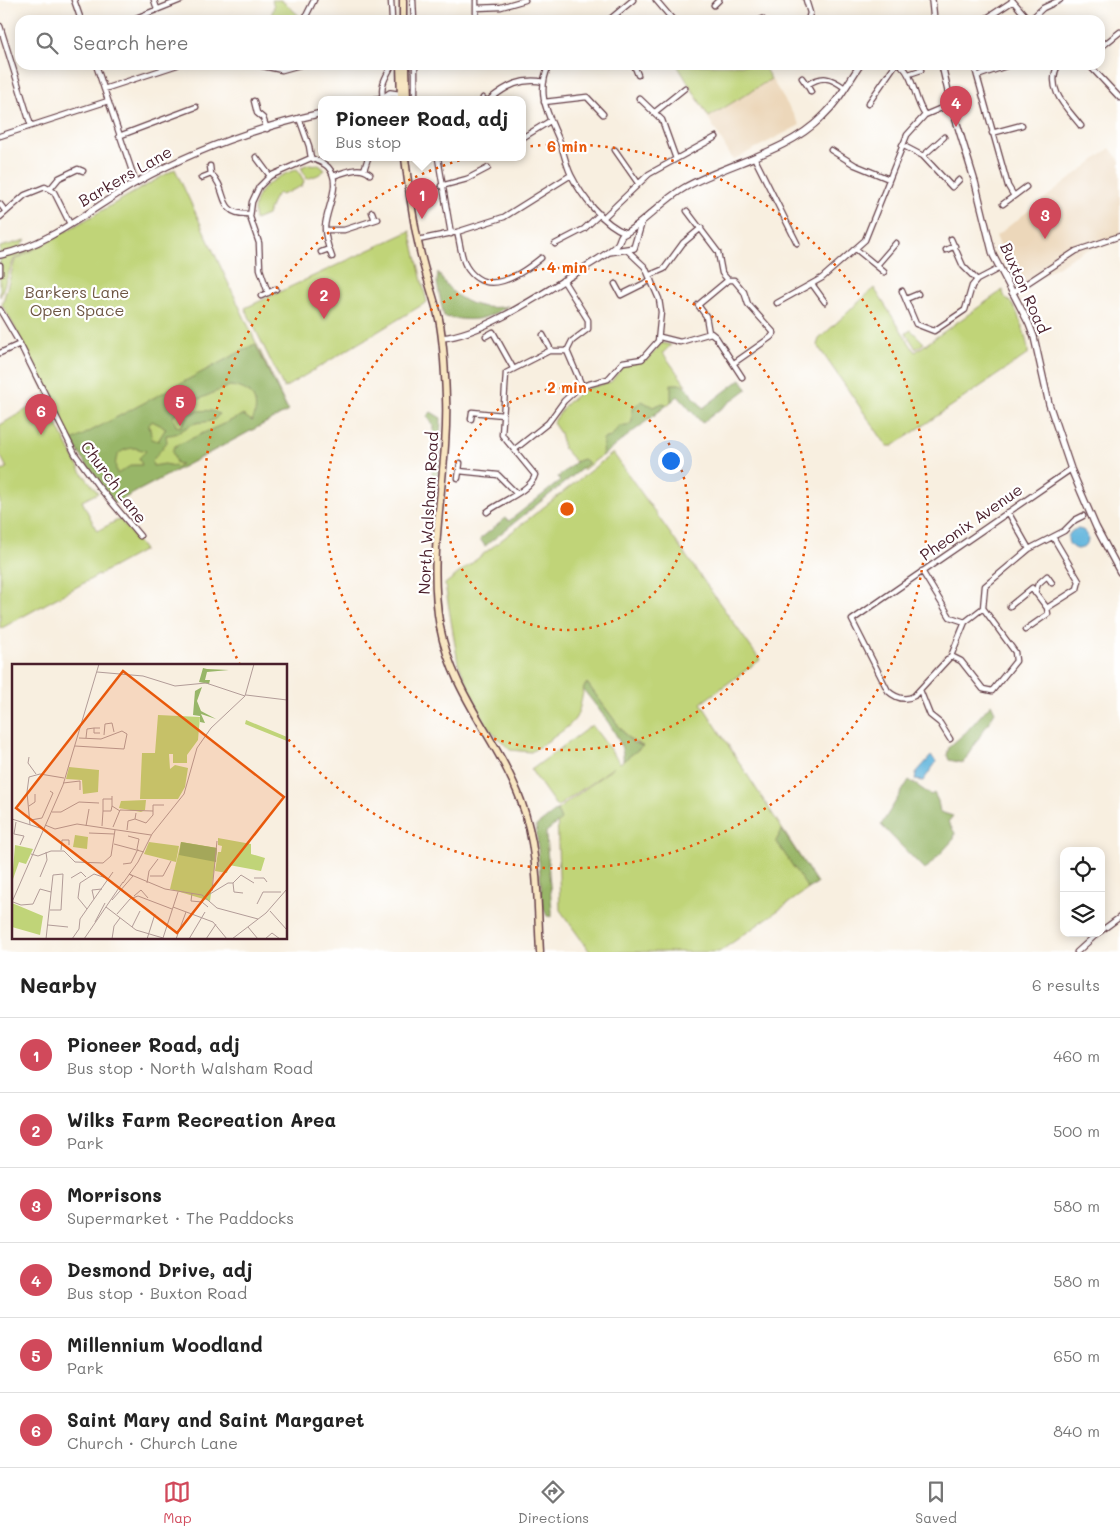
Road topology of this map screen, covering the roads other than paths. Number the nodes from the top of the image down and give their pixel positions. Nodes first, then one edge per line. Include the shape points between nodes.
1 (74, 0) edge
2 (154, 0) edge
3 (181, 0) edge
4 (314, 0) edge
5 (391, 0) edge
6 (403, 0) edge
7 (413, 0) edge
8 (476, 0) edge
9 (525, 0) edge
10 (632, 0) edge
11 (656, 0) edge
12 (719, 0) edge
13 (806, 0) edge
14 (932, 0) edge
15 (1013, 0) edge
16 (1060, 0) edge
17 (714, 5) dead end
18 (413, 6) junction
19 (476, 8) junction
20 (157, 9) junction
21 (403, 9) junction
22 (79, 15) edge
23 (143, 15) edge
24 (308, 15) edge
25 (392, 15) edge
26 (404, 15) edge
27 (414, 15) edge
28 (476, 15) edge
29 (615, 15) edge
30 (669, 15) edge
31 (809, 15) edge
32 (934, 15) edge
33 (991, 15) edge
34 (1026, 15) edge
35 (1036, 15) edge
36 (0, 26) edge
37 (1120, 32) edge
38 (1105, 44) edge
39 (98, 70) edge
40 (162, 70) edge
41 (390, 70) edge
42 (400, 70) edge
43 (406, 70) edge
44 (415, 70) edge
45 (548, 70) edge
46 (636, 70) edge
47 (857, 70) edge
48 (892, 70) edge
49 (905, 70) edge
50 (921, 70) dead end
51 (943, 70) edge
52 (975, 70) edge
53 (994, 70) edge
54 (1056, 70) edge
55 (1094, 70) edge
56 (909, 74) junction
57 (638, 75) dead end
58 (977, 76) junction
59 (802, 78) dead end
60 (544, 82) junction
61 (807, 85) junction
62 (685, 88) dead end
63 (845, 88) junction
64 (104, 89) junction
65 (811, 92) dead end
66 (679, 93) junction
67 (383, 96) edge
68 (386, 96) edge
69 (398, 96) edge
70 (403, 96) edge
71 (403, 96) edge
72 (415, 96) edge
73 (494, 96) edge
74 (639, 98) dead end
75 (682, 98) dead end
76 (1120, 98) edge
77 (108, 101) junction
78 (254, 101) dead end
79 (544, 102) junction
80 (644, 103) junction
81 (868, 104) dead end
82 (950, 104) junction
83 (196, 107) dead end
84 (639, 108) dead end
85 (655, 112) junction
86 (318, 114) edge
87 (603, 114) dead end
88 (925, 115) junction
89 (299, 118) junction
90 (550, 121) junction
91 (1022, 124) dead end
92 (31, 126) junction
93 (1081, 126) dead end
94 (267, 129) junction
95 (938, 133) dead end
96 (992, 133) junction
97 (0, 136) edge
98 (119, 136) junction
99 (526, 136) edge
100 (704, 136) dead end
101 (716, 137) dead end
102 (708, 142) junction
103 (902, 145) junction
104 (840, 148) dead end
105 (616, 150) dead end
106 (831, 150) dead end
107 (837, 153) junction
108 (923, 156) junction
109 (256, 157) dead end
110 (754, 157) junction
111 (311, 158) junction
112 (676, 159) junction
113 (367, 161) edge
114 (407, 161) edge
115 (438, 161) edge
116 (210, 166) dead end
117 (480, 166) dead end
118 (364, 170) junction
119 (83, 171) dead end
120 (211, 174) junction
121 (370, 174) dead end
122 (571, 175) junction
123 (270, 176) junction
124 (333, 176) junction
125 (201, 178) dead end
126 (889, 179) junction
127 (959, 180) dead end
128 (136, 183) junction
129 (638, 183) junction
130 (441, 186) junction
131 (952, 187) junction
132 (1026, 187) dead end
133 (50, 189) junction
134 (947, 192) dead end
135 (1014, 196) junction
136 (0, 204) edge
137 (1003, 204) dead end
138 (687, 211) dead end
139 (6, 212) junction
140 (372, 212) dead end
141 (249, 214) junction
142 (602, 216) junction
143 (0, 217) edge
144 (608, 222) junction
145 (642, 222) junction
146 (70, 224) junction
147 (700, 228) junction
148 (325, 230) junction
149 (457, 232) junction
150 (628, 233) junction
151 (450, 234) junction
152 (1120, 236) edge
153 (951, 239) dead end
154 (418, 240) junction
155 (561, 240) junction
156 (619, 241) junction
157 (636, 242) junction
158 (555, 244) dead end
159 (797, 244) dead end
160 (896, 244) dead end
161 (564, 246) dead end
162 (955, 246) junction
163 (329, 249) junction
164 (856, 249) junction
165 (626, 250) junction
166 (946, 250) dead end
167 (321, 252) dead end
168 (608, 253) junction
169 (0, 255) edge
170 (332, 257) dead end
171 (540, 258) dead end
172 (640, 260) junction
173 (536, 262) junction
174 (0, 265) edge
175 (877, 265) junction
176 (540, 267) dead end
177 (998, 268) junction
178 (884, 272) dead end
179 (0, 274) edge
180 (650, 278) junction
181 (563, 280) junction
182 (728, 280) junction
183 (977, 280) junction
184 (615, 284) dead end
185 (812, 284) junction
186 (276, 290) dead end
187 (902, 291) dead end
188 (268, 292) junction
189 (918, 294) dead end
190 (1012, 294) junction
191 (622, 295) junction
192 (261, 296) dead end
193 (777, 296) dead end
194 (625, 300) dead end
195 (906, 300) junction
196 (825, 302) dead end
197 (0, 310) edge
198 (500, 329) dead end
199 (493, 332) junction
200 (709, 333) junction
201 (543, 335) dead end
202 (486, 336) dead end
203 (660, 337) junction
204 (442, 338) junction
205 (20, 344) junction
206 (551, 350) junction
207 (567, 350) junction
208 (0, 354) edge
209 (734, 363) junction
210 (513, 368) junction
211 (742, 377) dead end
212 (582, 386) junction
213 (473, 405) dead end
214 (472, 412) junction
215 (503, 415) junction
216 (472, 419) dead end
217 (514, 450) junction
218 (460, 463) dead end
219 (1071, 469) junction
220 (459, 471) junction
221 (458, 478) dead end
222 (516, 493) junction
223 (487, 512) dead end
224 (1008, 512) junction
225 (1083, 516) dead end
226 (140, 536) dead end
227 (1053, 537) junction
228 (1029, 550) junction
229 (922, 571) junction
230 (1043, 571) dead end
231 (1120, 572) edge
232 (1047, 576) junction
233 (1052, 583) dead end
234 (1035, 593) junction
235 (1010, 606) dead end
236 (983, 608) junction
237 (1048, 608) junction
238 (965, 622) junction
239 (1025, 630) dead end
240 (951, 656) junction
241 (920, 690) junction
242 (946, 737) dead end
243 (1120, 917) edge
244 (1105, 928) edge
245 (1094, 937) edge
246 (540, 952) edge
247 (1077, 952) edge

1 - 22 street
2 - 20 street
3 - 20 street
4 - 24 street
5 - 25 street
6 - 21 main road
7 - 18 street
8 - 19 street
9 - 19 street via 501,7
10 - 29 street
11 - 30 street
12 - 17 street
13 - 31 street
14 - 32 street
15 - 33 street
15 - 34 street
16 - 35 street
18 - 21 street
18 - 27 street
19 - 28 street
20 - 23 street
21 - 26 main road
36 - 92 street
37 - 38 street
39 - 64 street
40 - 64 street
41 - 67 street via 381,87
42 - 70 main road
43 - 71 main road
44 - 72 street
45 - 60 street
46 - 57 street
47 - 63 street
48 - 81 street
49 - 56 street
50 - 56 street
51 - 82 street, Buxton Road
52 - 58 street
53 - 58 street
54 - 93 street via 1054,90
55 - 76 street
56 - 88 street
58 - 96 street
59 - 61 street
60 - 73 street via 529,79
60 - 79 street
61 - 63 street via 822,77
61 - 65 street
62 - 66 street
63 - 110 street via 807,130
64 - 77 street
66 - 75 street
66 - 85 street
68 - 69 street via 390,93
74 - 80 street
77 - 92 street
77 - 98 street
78 - 94 street
79 - 87 street via 588,95 596,110
79 - 90 street
80 - 84 street
80 - 85 street
82 - 88 street
82 - 177 street, Buxton Road
83 - 98 street
85 - 112 street via 665,126
86 - 89 street, Barkers Lane
88 - 103 street via 912,126
89 - 94 street, Barkers Lane
89 - 111 street
90 - 99 street
90 - 122 street
91 - 96 street
92 - 97 street
94 - 128 street, Barkers Lane via 198,153
95 - 108 street via 942,138
96 - 135 street
98 - 128 street
100 - 102 street
101 - 102 street
102 - 112 street
103 - 108 street
103 - 126 street
104 - 107 street
105 - 129 street
106 - 107 street
107 - 126 street via 855,165
108 - 131 street
109 - 123 street
110 - 145 street via 676,192
110 - 159 street
111 - 123 street
111 - 124 street via 325,164
112 - 129 street
113 - 118 street
114 - 154 main road, North Walsham Road
115 - 130 street
116 - 120 street
117 - 130 street via 486,170 467,180
118 - 121 street
118 - 124 street
119 - 133 street via 78,169 64,174
120 - 125 street
120 - 141 street via 230,209
122 - 142 street
122 - 149 street via 504,217
123 - 141 street via 259,187
124 - 148 street
126 - 164 street via 868,234
127 - 131 street
128 - 146 street, Barkers Lane
129 - 142 street
130 - 151 street
131 - 134 street
132 - 135 street
133 - 139 street via 31,190
133 - 146 street via 56,194
135 - 137 street
136 - 139 street
138 - 147 street
139 - 143 street
140 - 148 street via 376,220 344,230
141 - 188 street via 259,243 260,269
142 - 144 street
142 - 155 street
144 - 150 street
144 - 156 street
145 - 150 street
145 - 157 street
146 - 169 street, Barkers Lane via 29,246
147 - 180 street via 683,243 668,266
147 - 182 street via 718,252 722,272
148 - 163 street
149 - 151 street
149 - 173 street via 466,266 480,280 504,282
150 - 156 street
150 - 157 street
151 - 154 street
152 - 190 street via 1076,251
153 - 162 street
154 - 204 main road, North Walsham Road
155 - 158 street
155 - 161 street
156 - 165 street
156 - 168 street
157 - 165 street
157 - 172 street
160 - 175 street
162 - 166 street
162 - 183 street via 962,266
163 - 167 street
163 - 170 street
164 - 175 street
164 - 185 street
165 - 168 street
165 - 172 street
168 - 181 street
171 - 173 street
172 - 180 street
173 - 176 street
174 - 179 street
175 - 178 street
177 - 183 street
177 - 190 street, Buxton Road
180 - 191 street
180 - 203 street via 661,305
181 - 204 street via 475,330
181 - 207 street via 590,324
182 - 200 street via 698,305 706,316
182 - 209 street via 737,282 748,304 774,333
183 - 195 street via 969,292 965,310 934,331 916,324
184 - 191 street
185 - 193 street via 779,302
185 - 196 street
186 - 188 street
187 - 195 street
188 - 192 street
189 - 195 street
190 - 219 street, Buxton Road via 1034,338 1047,397
191 - 194 street
197 - 205 street, Church Lane
198 - 199 street
199 - 202 street
199 - 210 street
200 - 203 street via 680,342
200 - 209 street via 716,337
201 - 206 street
203 - 212 street via 642,359 623,362 608,378
204 - 246 main road, North Walsham Road via 447,412 436,564 440,626 462,694 506,770 527,819 535,868
205 - 208 street
205 - 226 street, Church Lane via 75,454
206 - 207 street
206 - 210 street
207 - 212 street
209 - 211 street
210 - 215 street via 506,373
212 - 217 street via 564,401 548,423
213 - 214 street
214 - 215 street
214 - 216 street
215 - 217 street via 502,435
217 - 222 street via 535,475
218 - 220 street
219 - 224 street, Pheonix Avenue
219 - 231 street, Buxton Road
220 - 221 street
220 - 222 street via 498,475
222 - 223 street via 504,503 491,505
224 - 228 street
224 - 229 street, Pheonix Avenue
225 - 227 street
227 - 228 street
227 - 237 street via 1079,581 1077,589
228 - 236 street via 985,586
229 - 238 street via 950,617
229 - 241 street, Pheonix Avenue via 852,620 888,691 894,697 908,699
230 - 232 street
232 - 233 street
232 - 234 street via 1038,584
234 - 235 street via 1032,588
234 - 237 street
236 - 238 street
236 - 240 street via 1015,652 1016,661 992,690 983,689 961,661
237 - 239 street via 1048,614
238 - 240 street
240 - 241 street
241 - 242 street via 930,715 940,723
243 - 244 street
245 - 247 street

